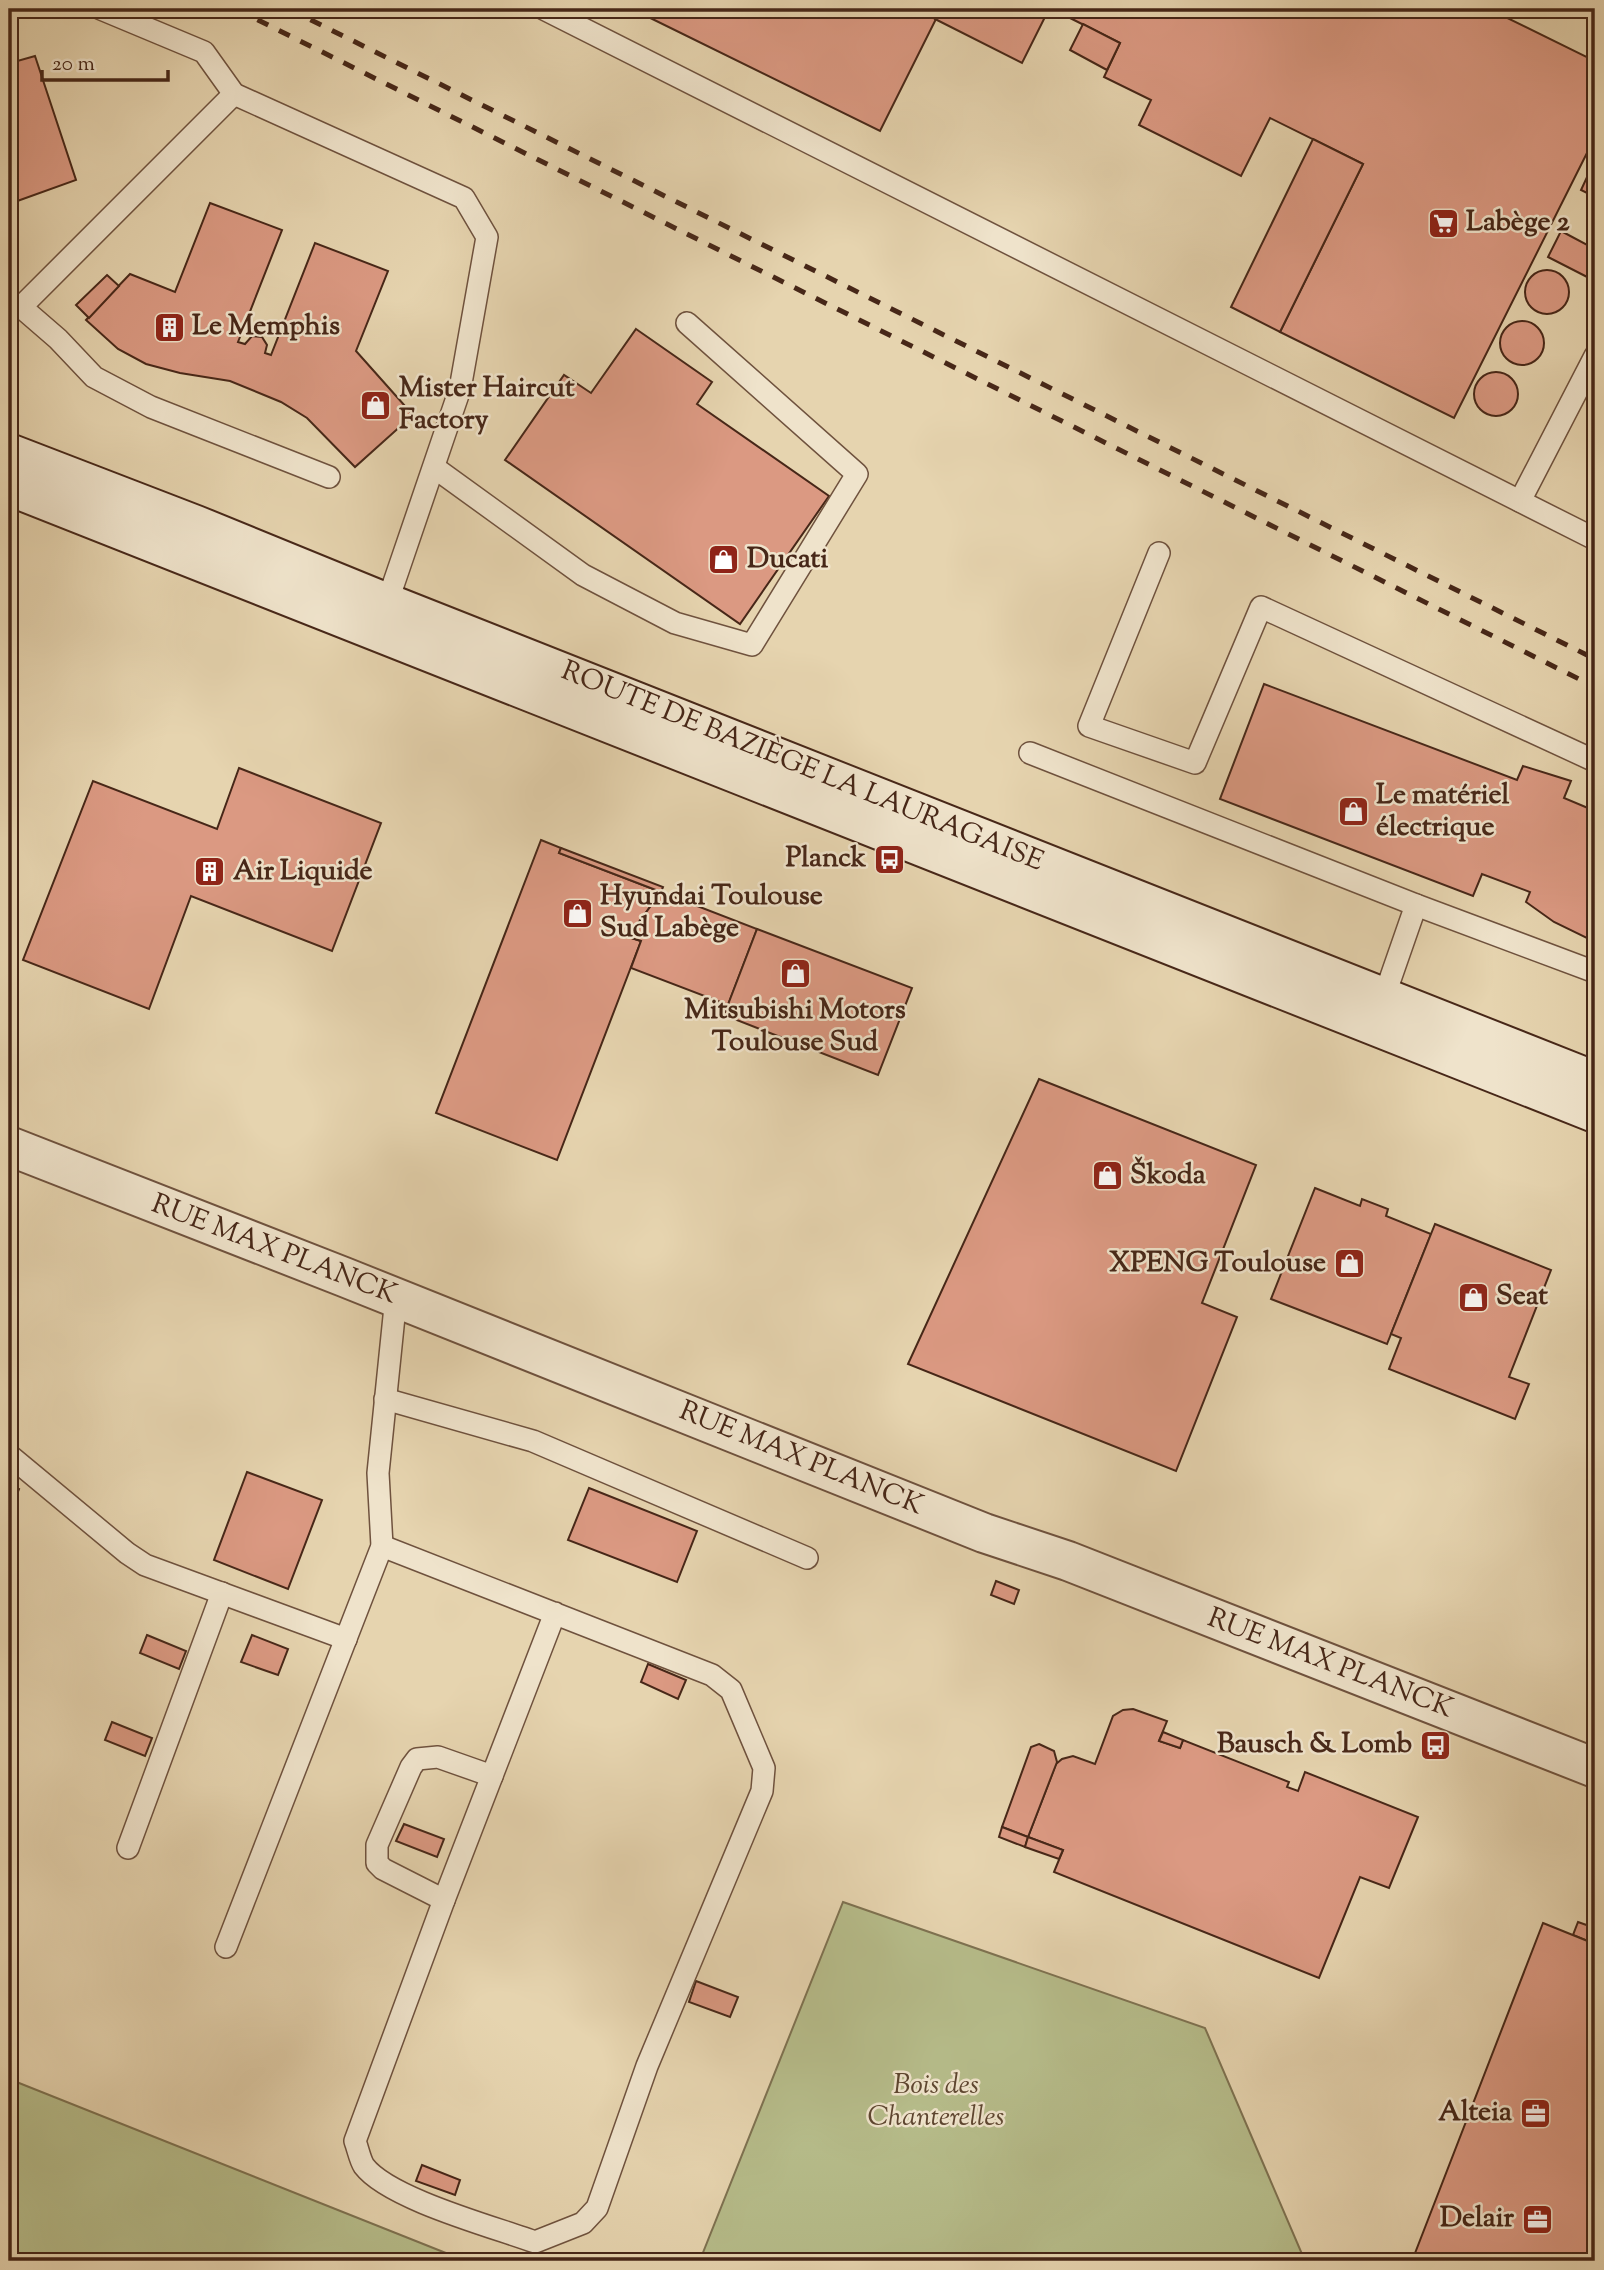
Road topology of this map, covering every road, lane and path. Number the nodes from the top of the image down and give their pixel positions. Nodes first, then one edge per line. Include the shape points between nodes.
1 (101, 9) edge
2 (544, 9) edge
3 (234, 94) junction
4 (15, 308) edge
5 (687, 323) dead end
6 (1595, 356) edge
7 (9, 453) edge
8 (435, 468) junction
9 (329, 477) dead end
10 (9, 486) edge
11 (1520, 501) junction
12 (1595, 539) edge
13 (1160, 553) dead end
14 (387, 603) junction
15 (1030, 753) dead end
16 (1595, 761) edge
17 (1416, 905) junction
18 (1595, 972) edge
19 (1384, 997) junction
20 (1595, 1081) edge
21 (1595, 1113) edge
22 (9, 1146) edge
23 (396, 1297) junction
24 (386, 1399) junction
25 (9, 1455) edge
26 (382, 1546) junction
27 (807, 1558) dead end
28 (222, 1593) junction
29 (555, 1613) junction
30 (346, 1639) junction
31 (1595, 1768) edge
32 (492, 1776) junction
33 (128, 1848) dead end
34 (444, 1900) junction
35 (226, 1947) dead end

1 - 3 lane via 204,52
2 - 11 lane
3 - 4 lane
3 - 8 lane via 464,198 487,237 460,389
4 - 9 lane via 58,339 94,377 151,407
5 - 8 lane via 857,474 752,645 675,623 583,575
6 - 11 lane
7 - 14 main road, ROUTE DE BAZIÈGE LA LAURAGAISE
8 - 14 lane
10 - 21 main road, ROUTE DE BAZIÈGE LA LAURAGAISE
11 - 12 lane
13 - 16 lane via 1089,726 1195,763 1261,607
14 - 19 main road, ROUTE DE BAZIÈGE LA LAURAGAISE
15 - 17 lane
17 - 18 lane
17 - 19 lane
19 - 20 main road, ROUTE DE BAZIÈGE LA LAURAGAISE
22 - 23 main road, RUE MAX PLANCK
23 - 24 lane
23 - 31 main road, RUE MAX PLANCK via 984,1533 1068,1561
24 - 26 lane via 378,1473
24 - 27 lane via 533,1441
25 - 28 lane via 145,1565
26 - 29 lane
26 - 30 lane
28 - 30 lane
28 - 33 lane
29 - 32 lane
29 - 34 lane via 712,1675 732,1690 764,1768 762,1791 647,2066 597,2208 583,2223 535,2242 393,2188 364,2166 355,2141
30 - 35 lane
32 - 34 lane
32 - 34 lane via 438,1757 417,1759 377,1845 376,1863 383,1869

